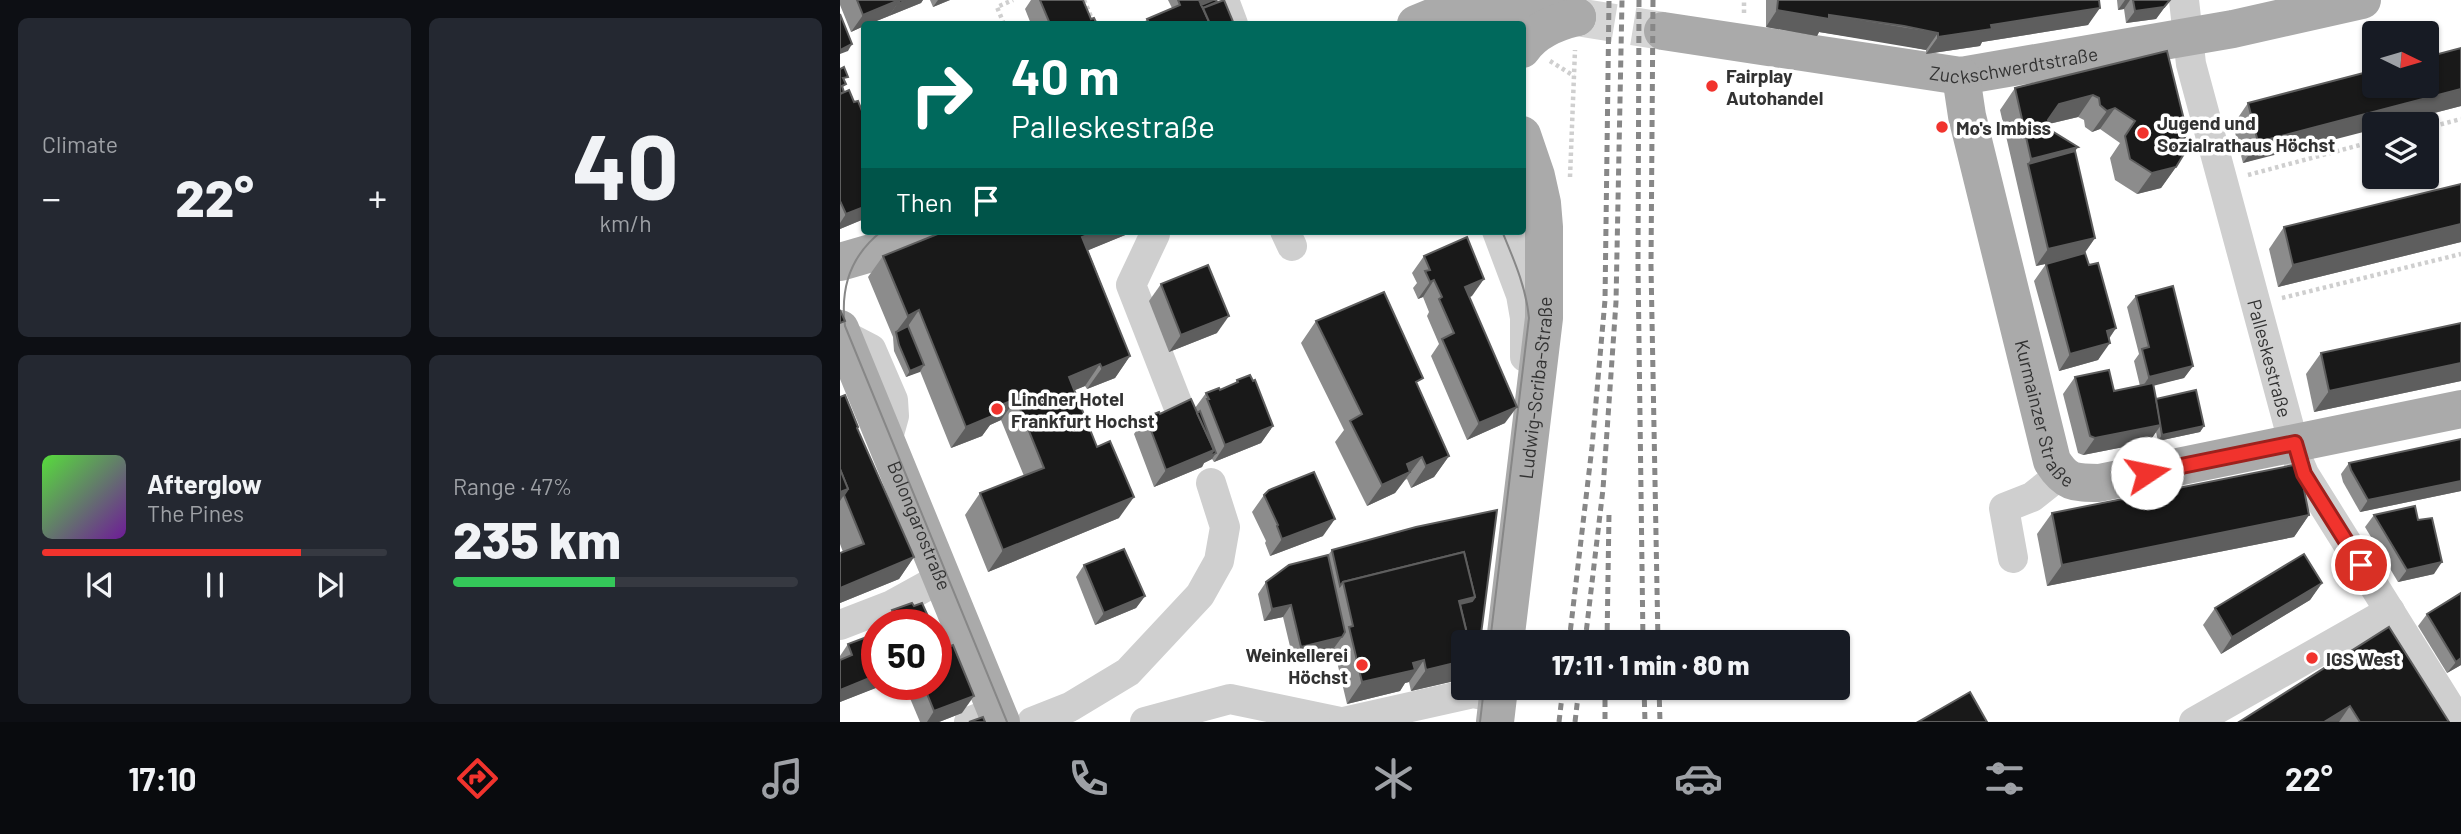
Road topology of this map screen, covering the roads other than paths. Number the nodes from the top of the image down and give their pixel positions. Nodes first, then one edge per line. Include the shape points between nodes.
1 (1224, 0) edge
2 (2184, 0) edge
3 (2362, 0) edge
4 (1470, 9) edge
5 (1232, 21) edge
6 (1427, 21) edge
7 (1663, 31) tunnel mouth
8 (2187, 37) junction
9 (1526, 45) edge
10 (1961, 76) junction
11 (1526, 147) edge
12 (917, 235) edge
13 (1155, 235) edge
14 (1498, 235) edge
15 (1525, 235) edge
16 (840, 262) edge
17 (1544, 299) junction
18 (841, 331) edge
19 (2461, 409) edge
20 (1181, 413) edge
21 (2295, 443) junction
22 (1519, 470) junction
23 (2061, 474) junction
24 (1211, 483) dead end
25 (2013, 558) dead end
26 (941, 578) junction
27 (2390, 611) junction
28 (840, 625) edge
29 (1506, 630) edge
30 (1497, 703) edge
31 (988, 718) edge
32 (1032, 722) edge
33 (1145, 722) edge
34 (1342, 722) edge
35 (2194, 722) edge
36 (2459, 722) edge

1 - 5 street
2 - 8 street, Palleskestraße
3 - 8 main road, Zuckschwerdtstraße
4 - 6 main road
4 - 9 main road via 1488,3 1577,17 1555,22
7 - 10 main road, Zuckschwerdtstraße
8 - 10 main road, Zuckschwerdtstraße
8 - 21 street, Palleskestraße
10 - 23 main road, Kurmainzer Straße via 2052,461
11 - 17 main road, Ludwig-Scriba-Straße via 1545,227
12 - 16 main road
13 - 20 street via 1131,285
14 - 22 street via 1525,318
15 - 17 street
17 - 22 main road, Ludwig-Scriba-Straße via 1542,345
18 - 26 main road, Bolongarostraße
19 - 21 main road, Kurmainzer Straße
21 - 23 main road, Kurmainzer Straße via 2099,483 2070,481
21 - 27 street, Palleskestraße via 2304,474
22 - 29 main road, Ludwig-Scriba-Straße
23 - 25 street via 2032,497 2004,508
24 - 32 street via 1225,527 1219,561 1200,595 1128,672
26 - 28 street via 892,605
26 - 31 main road, Bolongarostraße
27 - 35 street
27 - 36 street, Palleskestraße
30 - 34 street via 1473,694
33 - 34 street via 1230,699

